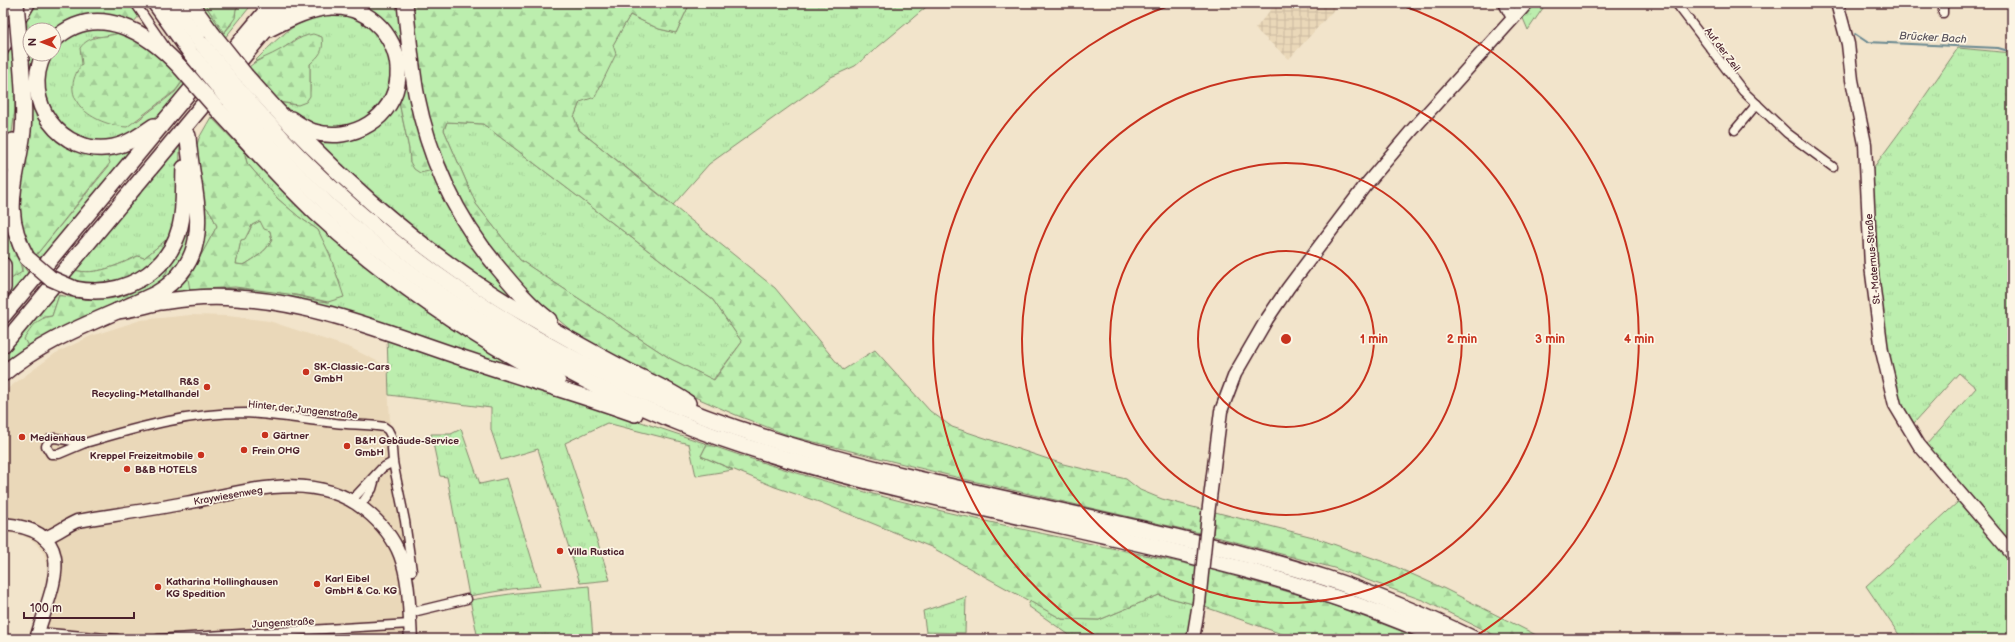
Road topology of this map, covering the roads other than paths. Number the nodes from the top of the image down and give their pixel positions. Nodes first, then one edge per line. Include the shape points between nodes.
1 (16, 3) edge
2 (29, 3) edge
3 (135, 3) edge
4 (155, 3) edge
5 (172, 3) edge
6 (190, 3) edge
7 (262, 3) edge
8 (273, 3) edge
9 (288, 3) edge
10 (405, 3) edge
11 (1505, 3) edge
12 (1527, 3) edge
13 (1676, 3) edge
14 (1837, 3) edge
15 (1943, 3) edge
16 (1943, 13) dead end
17 (1511, 21) junction
18 (263, 32) junction
19 (62, 33) edge
20 (202, 44) junction
21 (3, 48) edge
22 (41, 62) edge
23 (178, 64) junction
24 (264, 97) junction
25 (227, 98) junction
26 (1757, 104) junction
27 (196, 111) junction
28 (24, 112) junction
29 (171, 114) junction
30 (1735, 130) dead end
31 (188, 136) junction
32 (3, 166) edge
33 (1833, 167) dead end
34 (3, 265) edge
35 (3, 288) edge
36 (117, 311) junction
37 (3, 316) edge
38 (3, 329) edge
39 (3, 345) edge
40 (606, 360) junction
41 (3, 374) edge
42 (583, 395) junction
43 (708, 426) junction
44 (85, 443) dead end
45 (393, 462) junction
46 (356, 503) junction
47 (3, 524) edge
48 (44, 538) junction
49 (2012, 554) edge
50 (412, 571) dead end
51 (467, 599) dead end
52 (409, 618) junction
53 (37, 635) edge
54 (117, 639) edge
55 (158, 639) edge
56 (411, 639) edge
57 (1193, 639) edge
58 (1442, 639) edge
59 (1474, 639) edge

1 - 28 highway, bridge
2 - 21 street
3 - 23 street
4 - 20 highway
5 - 20 highway
6 - 20 highway
7 - 29 highway
8 - 38 highway
9 - 18 highway
10 - 40 highway via 413,73 423,121 434,156 458,211 493,263 525,299
11 - 17 street
12 - 17 street
13 - 26 street, Auf der Zeil via 1743,91
14 - 49 street, St.-Maternus-Straße via 1848,44 1852,80 1865,144 1871,266 1882,351 1895,405 1919,446
15 - 16 street
17 - 57 street, bridge via 1364,187 1288,288 1230,385 1221,411
18 - 24 highway via 306,12 332,7 345,8 364,14 381,27 393,45 398,66 395,91 383,113 364,128 350,134 313,132 290,119
18 - 27 highway
19 - 23 highway via 77,24 113,20 138,30
20 - 24 highway, bridge via 246,76
20 - 25 highway, bridge
22 - 29 highway via 37,82 40,104 58,132 78,144 101,148 122,145
23 - 25 highway, bridge
24 - 40 highway via 286,123 320,155 441,258 512,306
25 - 42 highway via 292,190 378,266 491,346
25 - 43 highway via 278,134 333,190 395,243 468,297 568,356
26 - 30 street
26 - 33 street, Auf der Zeil via 1795,140
27 - 31 highway
27 - 39 highway
28 - 31 highway, bridge via 22,138 9,188 8,205 12,230 27,258 50,278 75,289 98,292 122,288 146,276 164,260 174,244 182,219 184,162
28 - 32 highway
29 - 37 highway
31 - 36 highway via 190,165 199,214 198,235 192,254 182,270 166,287
34 - 35 highway
36 - 41 highway via 56,338
36 - 42 highway via 175,300 213,298 254,299 285,304 360,324
40 - 43 highway via 681,397
42 - 43 highway via 671,427
43 - 58 highway via 805,464 900,489 1132,541 1268,576 1380,613
43 - 59 highway via 768,439 846,461 1240,553 1334,581 1425,616
44 - 45 street, Hinter der Jungenstraße via 150,424 206,415 244,413 378,426 388,430
45 - 46 street via 376,474 372,489
45 - 50 street
46 - 48 street, Kraywiesenweg via 333,491 316,487 287,486 78,521 56,535
46 - 52 street, Kraywiesenweg via 385,530 400,555 406,577
47 - 48 street via 24,528
48 - 53 street via 54,556 56,576
51 - 52 street, Jungenstraße
52 - 55 street, Jungenstraße
52 - 56 street, Kraywiesenweg
53 - 54 street

